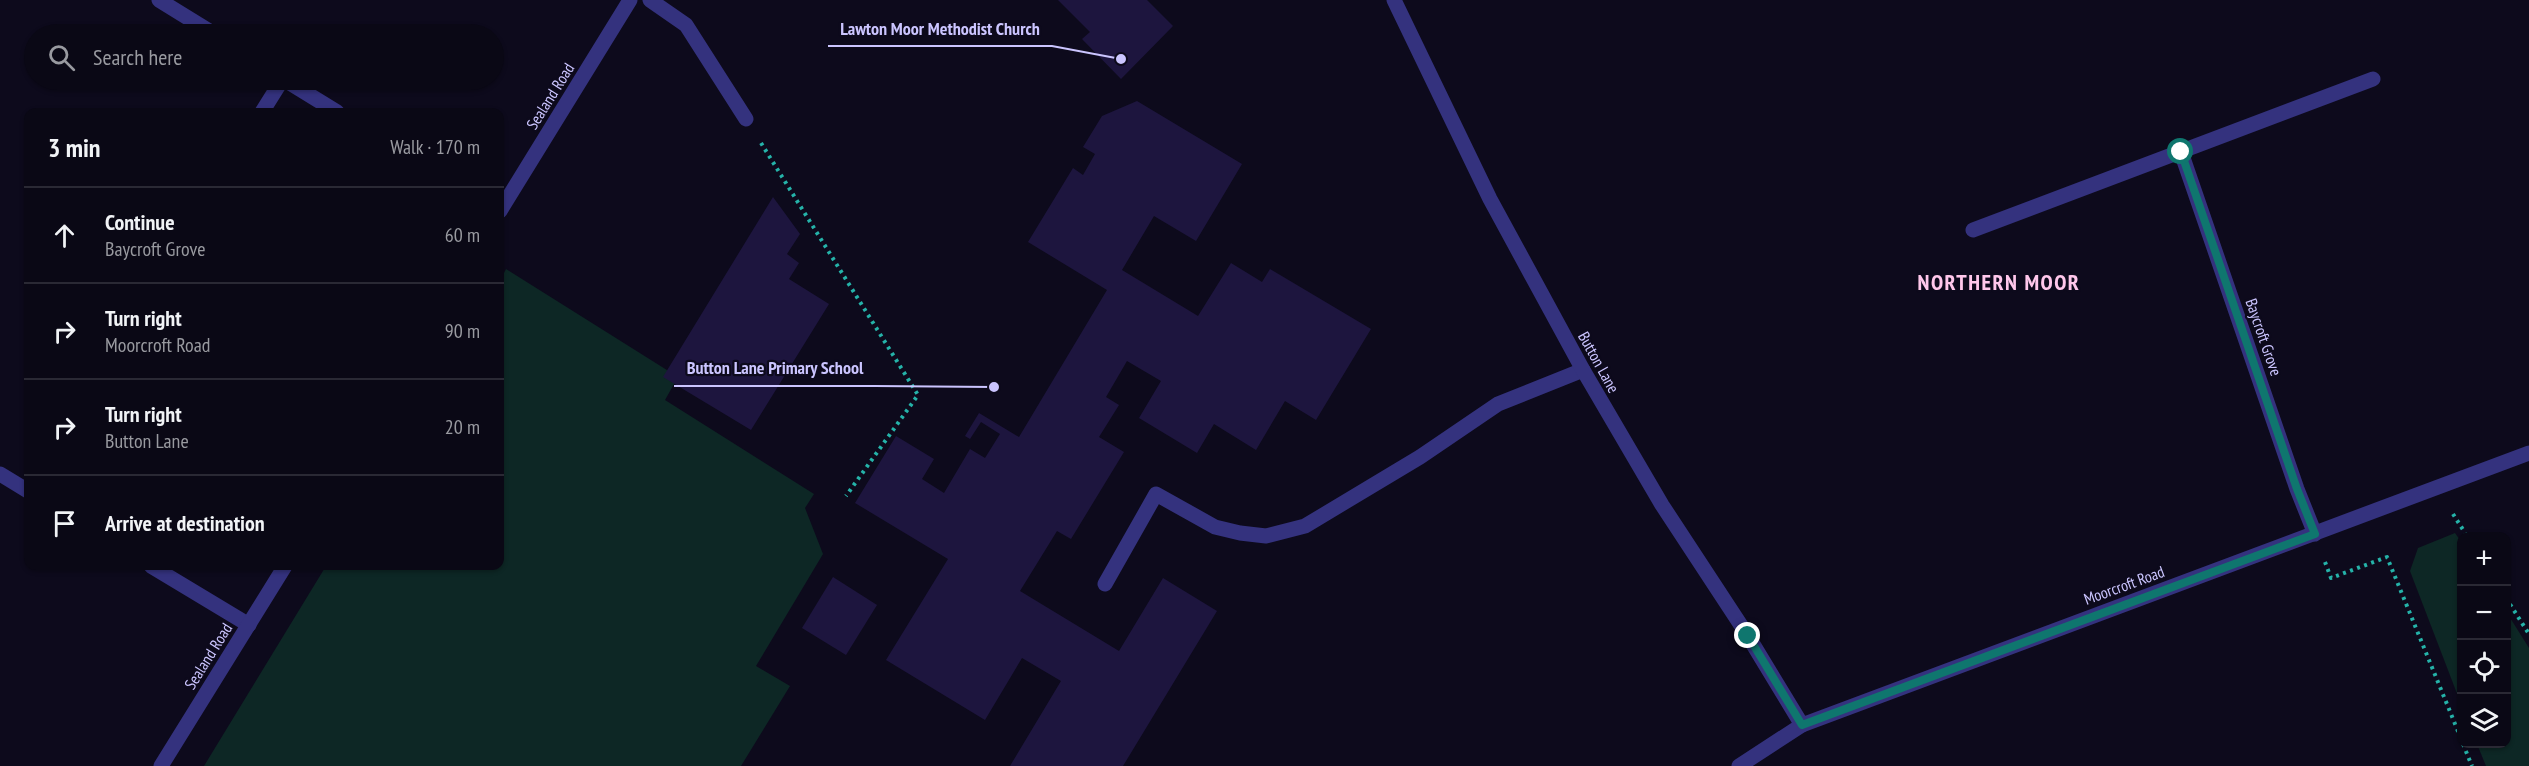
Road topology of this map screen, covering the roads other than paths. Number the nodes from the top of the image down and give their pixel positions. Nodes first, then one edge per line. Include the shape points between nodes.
1 (159, 0) edge
2 (630, 0) edge
3 (650, 0) edge
4 (1394, 0) edge
5 (198, 24) edge
6 (2373, 80) dead end
7 (277, 90) edge
8 (301, 90) edge
9 (264, 108) edge
10 (331, 108) edge
11 (746, 119) road end
12 (2181, 152) junction
13 (504, 205) edge
14 (1973, 230) dead end
15 (1583, 370) junction
16 (2529, 453) edge
17 (0, 474) edge
18 (24, 489) edge
19 (2315, 534) junction
20 (158, 570) edge
21 (283, 570) edge
22 (1105, 584) dead end
23 (249, 625) junction
24 (1802, 725) junction
25 (161, 766) edge
26 (1739, 766) edge

1 - 5 street
2 - 13 street, Sealand Road
3 - 11 street via 686,25
4 - 15 street, Button Lane via 1490,199
6 - 12 street
7 - 9 street
8 - 10 street
12 - 14 street
12 - 19 street, Baycroft Grove
15 - 22 street via 1498,404 1420,457 1305,526 1266,536 1240,534 1215,527 1156,494
15 - 24 street, Button Lane via 1662,505
16 - 19 street, Moorcroft Road
17 - 18 street
19 - 24 street, Moorcroft Road
20 - 23 street
21 - 23 street, Sealand Road
23 - 25 street, Sealand Road
24 - 26 street, Moorcroft Road

